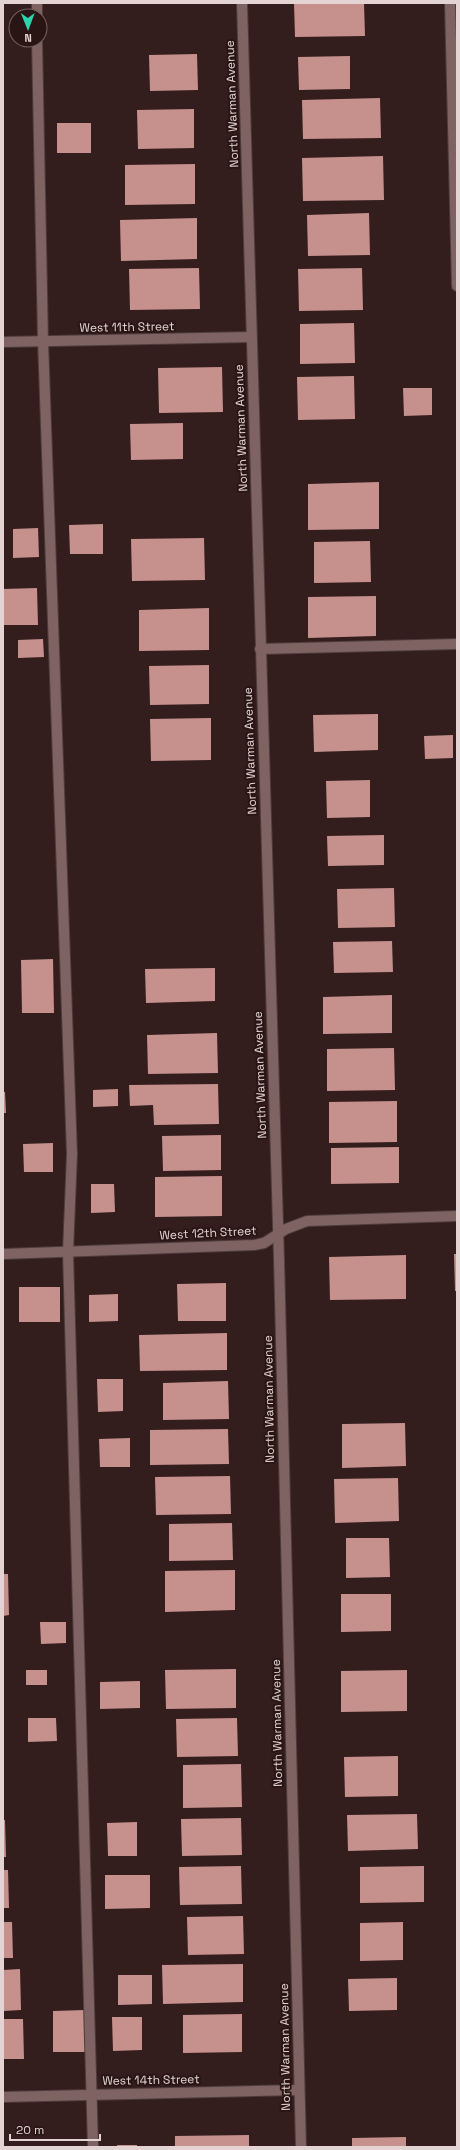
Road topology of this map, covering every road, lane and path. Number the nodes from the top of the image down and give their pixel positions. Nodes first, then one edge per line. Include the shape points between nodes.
1 (242, 3) edge
2 (450, 3) edge
3 (37, 48) edge
4 (457, 286) edge
5 (251, 337) junction
6 (43, 341) junction
7 (3, 342) edge
8 (457, 644) edge
9 (260, 649) junction
10 (457, 1216) edge
11 (278, 1234) junction
12 (68, 1252) junction
13 (3, 1254) edge
14 (299, 2090) junction
15 (92, 2095) junction
16 (3, 2097) edge
17 (93, 2147) edge
18 (301, 2147) edge

1 - 5 street, North Warman Avenue
2 - 4 street
3 - 6 street
5 - 6 street, West 11th Street
5 - 9 street, North Warman Avenue
6 - 7 street, West 11th Street
6 - 12 street via 72,1154
8 - 9 street
9 - 11 street, North Warman Avenue
10 - 11 street, West 12th Street via 306,1221
11 - 12 street, West 12th Street via 264,1243 254,1245
11 - 14 street, North Warman Avenue
12 - 13 street, West 12th Street
12 - 15 street
14 - 15 street, West 14th Street
14 - 18 street, North Warman Avenue
15 - 16 street, West 14th Street
15 - 17 street

